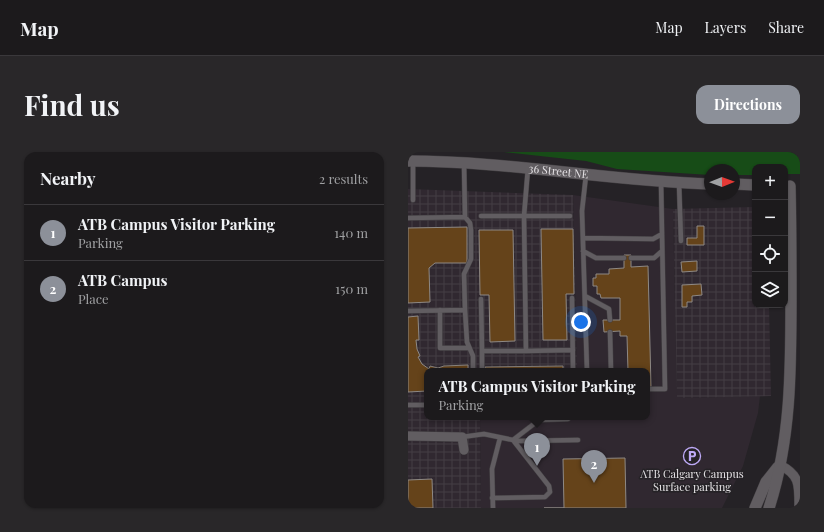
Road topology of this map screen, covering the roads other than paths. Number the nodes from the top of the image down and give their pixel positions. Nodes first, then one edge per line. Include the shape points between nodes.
1 (411, 161) edge
2 (464, 162) junction
3 (528, 168) junction
4 (586, 175) junction
5 (661, 181) junction
6 (679, 183) junction
7 (704, 184) edge
8 (740, 184) edge
9 (752, 185) edge
10 (792, 186) edge
11 (413, 200) dead end
12 (481, 216) dead end
13 (524, 216) junction
14 (570, 216) dead end
15 (465, 217) junction
16 (408, 218) edge
17 (662, 234) junction
18 (583, 238) junction
19 (681, 241) dead end
20 (583, 251) junction
21 (662, 251) junction
22 (624, 258) dead end
23 (631, 258) dead end
24 (585, 296) junction
25 (572, 298) dead end
26 (481, 299) dead end
27 (440, 310) junction
28 (465, 310) junction
29 (408, 311) edge
30 (610, 320) dead end
31 (610, 332) dead end
32 (468, 348) junction
33 (573, 350) junction
34 (482, 351) junction
35 (526, 351) junction
36 (473, 368) edge
37 (482, 368) edge
38 (573, 368) edge
39 (587, 368) edge
40 (611, 368) edge
41 (650, 389) edge
42 (408, 405) edge
43 (424, 405) edge
44 (539, 420) edge
45 (408, 436) edge
46 (462, 437) junction
47 (500, 438) junction
48 (513, 440) junction
49 (578, 440) dead end
50 (464, 450) dead end
51 (780, 465) junction
52 (492, 498) junction
53 (493, 508) edge
54 (755, 508) edge
55 (769, 508) edge
56 (799, 508) edge

1 - 2 street, 36 Street NE
1 - 11 lane
2 - 3 street, 36 Street NE
2 - 15 lane
3 - 4 street, 36 Street NE
3 - 13 lane
4 - 5 street, 36 Street NE
4 - 18 lane via 582,211
5 - 6 street, 36 Street NE
5 - 17 lane
6 - 7 street, 36 Street NE
6 - 19 lane
8 - 9 street
10 - 51 street via 791,380
12 - 13 lane
13 - 14 lane
13 - 35 lane
15 - 16 lane
15 - 28 lane via 471,230 471,259 464,274
17 - 18 lane via 653,239
17 - 21 lane
18 - 20 lane
20 - 22 lane via 596,258
20 - 24 lane
21 - 23 lane via 654,258
21 - 41 lane via 665,389
24 - 30 lane via 609,309
24 - 39 lane
25 - 33 lane
26 - 34 lane
27 - 28 lane
27 - 29 lane
27 - 32 lane via 440,348
28 - 32 lane
31 - 40 lane
32 - 36 lane via 473,356
33 - 35 lane
33 - 38 lane
34 - 35 lane
34 - 37 lane
42 - 43 lane
44 - 48 lane
45 - 46 street
46 - 47 lane via 484,434
46 - 50 street
47 - 48 lane
47 - 52 lane via 492,469
48 - 49 lane
48 - 52 lane via 549,486 550,492 545,497
51 - 54 street via 766,482
51 - 55 street
51 - 56 street via 792,470 799,479
52 - 53 lane

